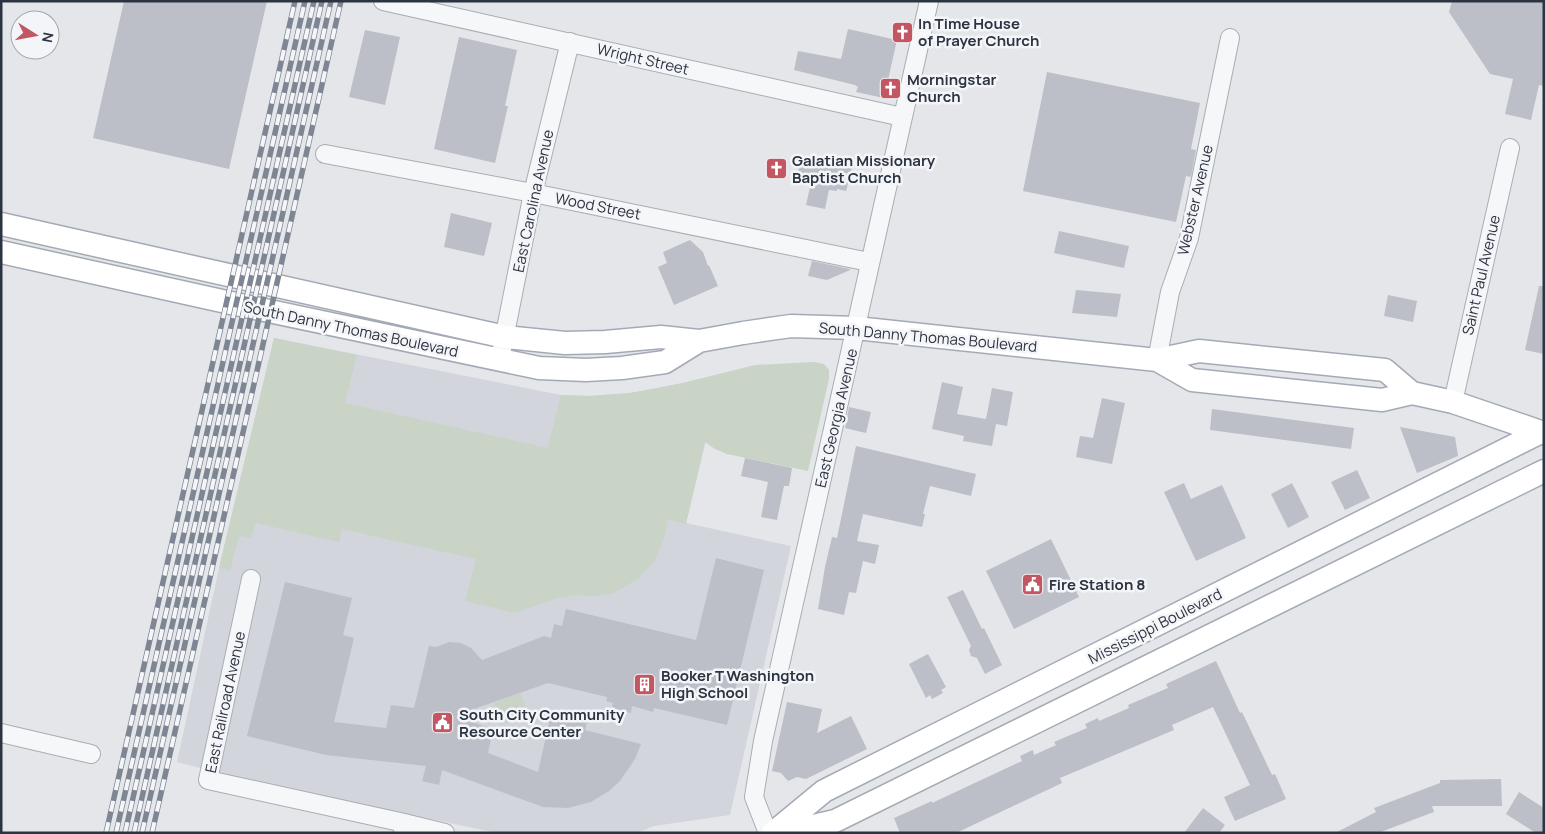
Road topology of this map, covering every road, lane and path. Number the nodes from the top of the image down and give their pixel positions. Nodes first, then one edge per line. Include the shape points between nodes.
1 (383, 1) edge
2 (929, 1) edge
3 (1230, 38) dead end
4 (570, 42) junction
5 (902, 117) junction
6 (1510, 148) dead end
7 (325, 154) dead end
8 (533, 193) junction
9 (1, 224) edge
10 (1, 252) edge
11 (869, 262) junction
12 (856, 328) junction
13 (505, 337) junction
14 (699, 341) junction
15 (1157, 360) junction
16 (500, 361) junction
17 (1412, 393) junction
18 (1453, 402) junction
19 (1543, 432) edge
20 (1544, 470) edge
21 (1338, 534) junction
22 (1354, 564) junction
23 (251, 579) dead end
24 (1083, 662) junction
25 (1097, 691) junction
26 (1, 733) edge
27 (91, 754) dead end
28 (403, 827) edge
29 (445, 833) edge
30 (768, 833) edge
31 (773, 833) edge
32 (783, 833) edge

1 - 4 street, Wright Street
2 - 5 street, East Georgia Avenue
3 - 15 street, Webster Avenue via 1189,238 1170,292
4 - 5 street, Wright Street
4 - 8 street, East Carolina Avenue
5 - 11 street, East Georgia Avenue
6 - 18 street, Saint Paul Avenue
7 - 8 street, Wood Street
8 - 11 street, Wood Street
8 - 13 street, East Carolina Avenue
9 - 13 main road, South Danny Thomas Boulevard
10 - 16 main road, South Danny Thomas Boulevard
11 - 12 street, East Georgia Avenue
12 - 14 main road, South Danny Thomas Boulevard via 791,326
12 - 15 main road, South Danny Thomas Boulevard
12 - 30 street, East Georgia Avenue via 763,741 754,797
13 - 14 main road, South Danny Thomas Boulevard via 565,343 661,337
13 - 16 street, East Carolina Avenue
14 - 16 main road, South Danny Thomas Boulevard via 665,362 622,368 539,368
15 - 17 main road, South Danny Thomas Boulevard via 1192,380 1382,400
15 - 17 main road, South Danny Thomas Boulevard via 1199,351 1385,370
17 - 18 main road, South Danny Thomas Boulevard
18 - 19 main road, South Danny Thomas Boulevard
19 - 21 main road, Mississippi Boulevard
20 - 22 main road
21 - 22 main road
21 - 24 main road, Mississippi Boulevard
22 - 25 main road
23 - 28 street, East Railroad Avenue via 208,780
24 - 25 main road
24 - 31 main road, Mississippi Boulevard via 824,791
25 - 32 main road via 835,821
26 - 27 street
28 - 29 street, East Railroad Avenue

